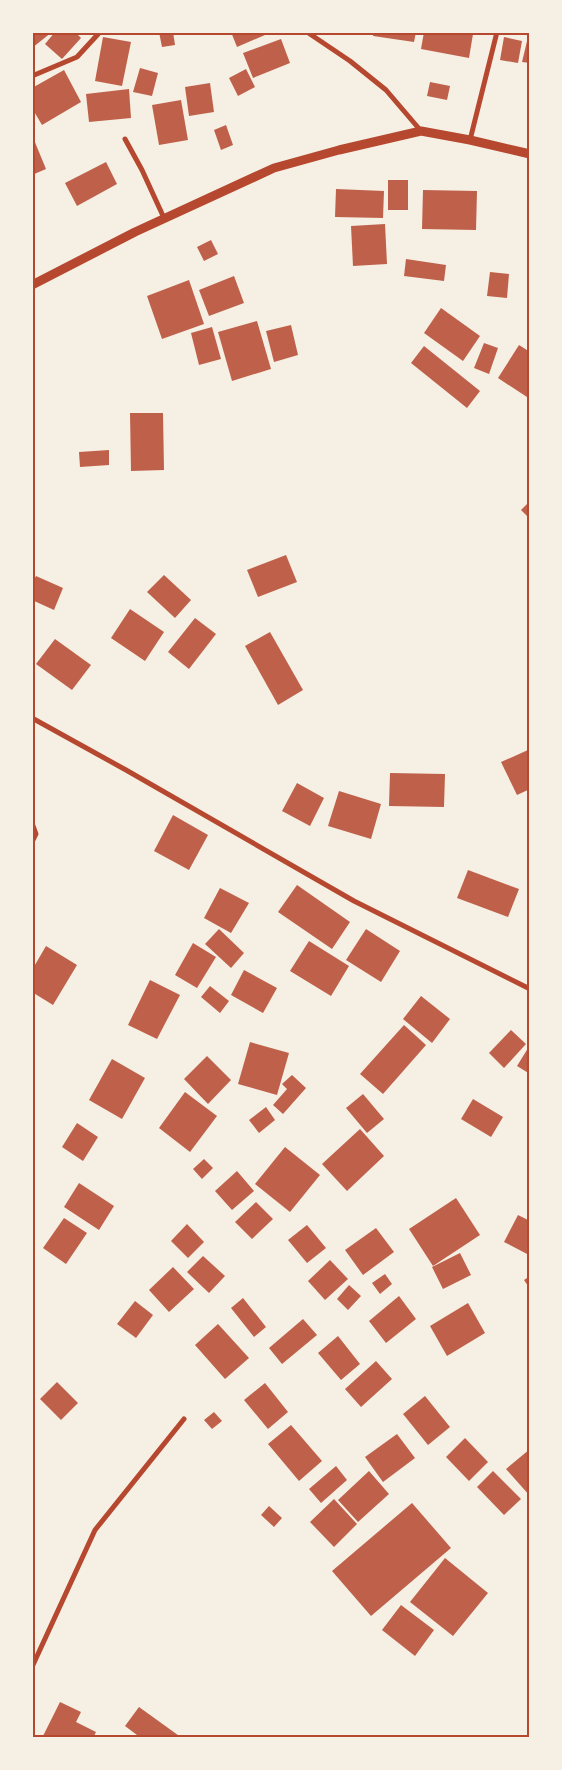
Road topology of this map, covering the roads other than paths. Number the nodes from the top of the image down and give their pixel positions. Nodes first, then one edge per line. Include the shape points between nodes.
1 (100, 32) edge
2 (307, 32) edge
3 (497, 32) edge
4 (32, 76) edge
5 (421, 132) junction
6 (125, 138) dead end
7 (470, 140) junction
8 (530, 154) edge
9 (164, 218) junction
10 (32, 285) edge
11 (32, 718) edge
12 (32, 823) edge
13 (32, 842) edge
14 (530, 989) edge
15 (184, 1419) dead end
16 (32, 1667) edge

1 - 4 street via 77,57
2 - 5 street via 386,90
3 - 7 street
5 - 7 street
5 - 9 street via 274,168
6 - 9 street
7 - 8 street
9 - 10 street
11 - 14 street via 354,901
12 - 13 street via 36,834
15 - 16 street via 95,1530

